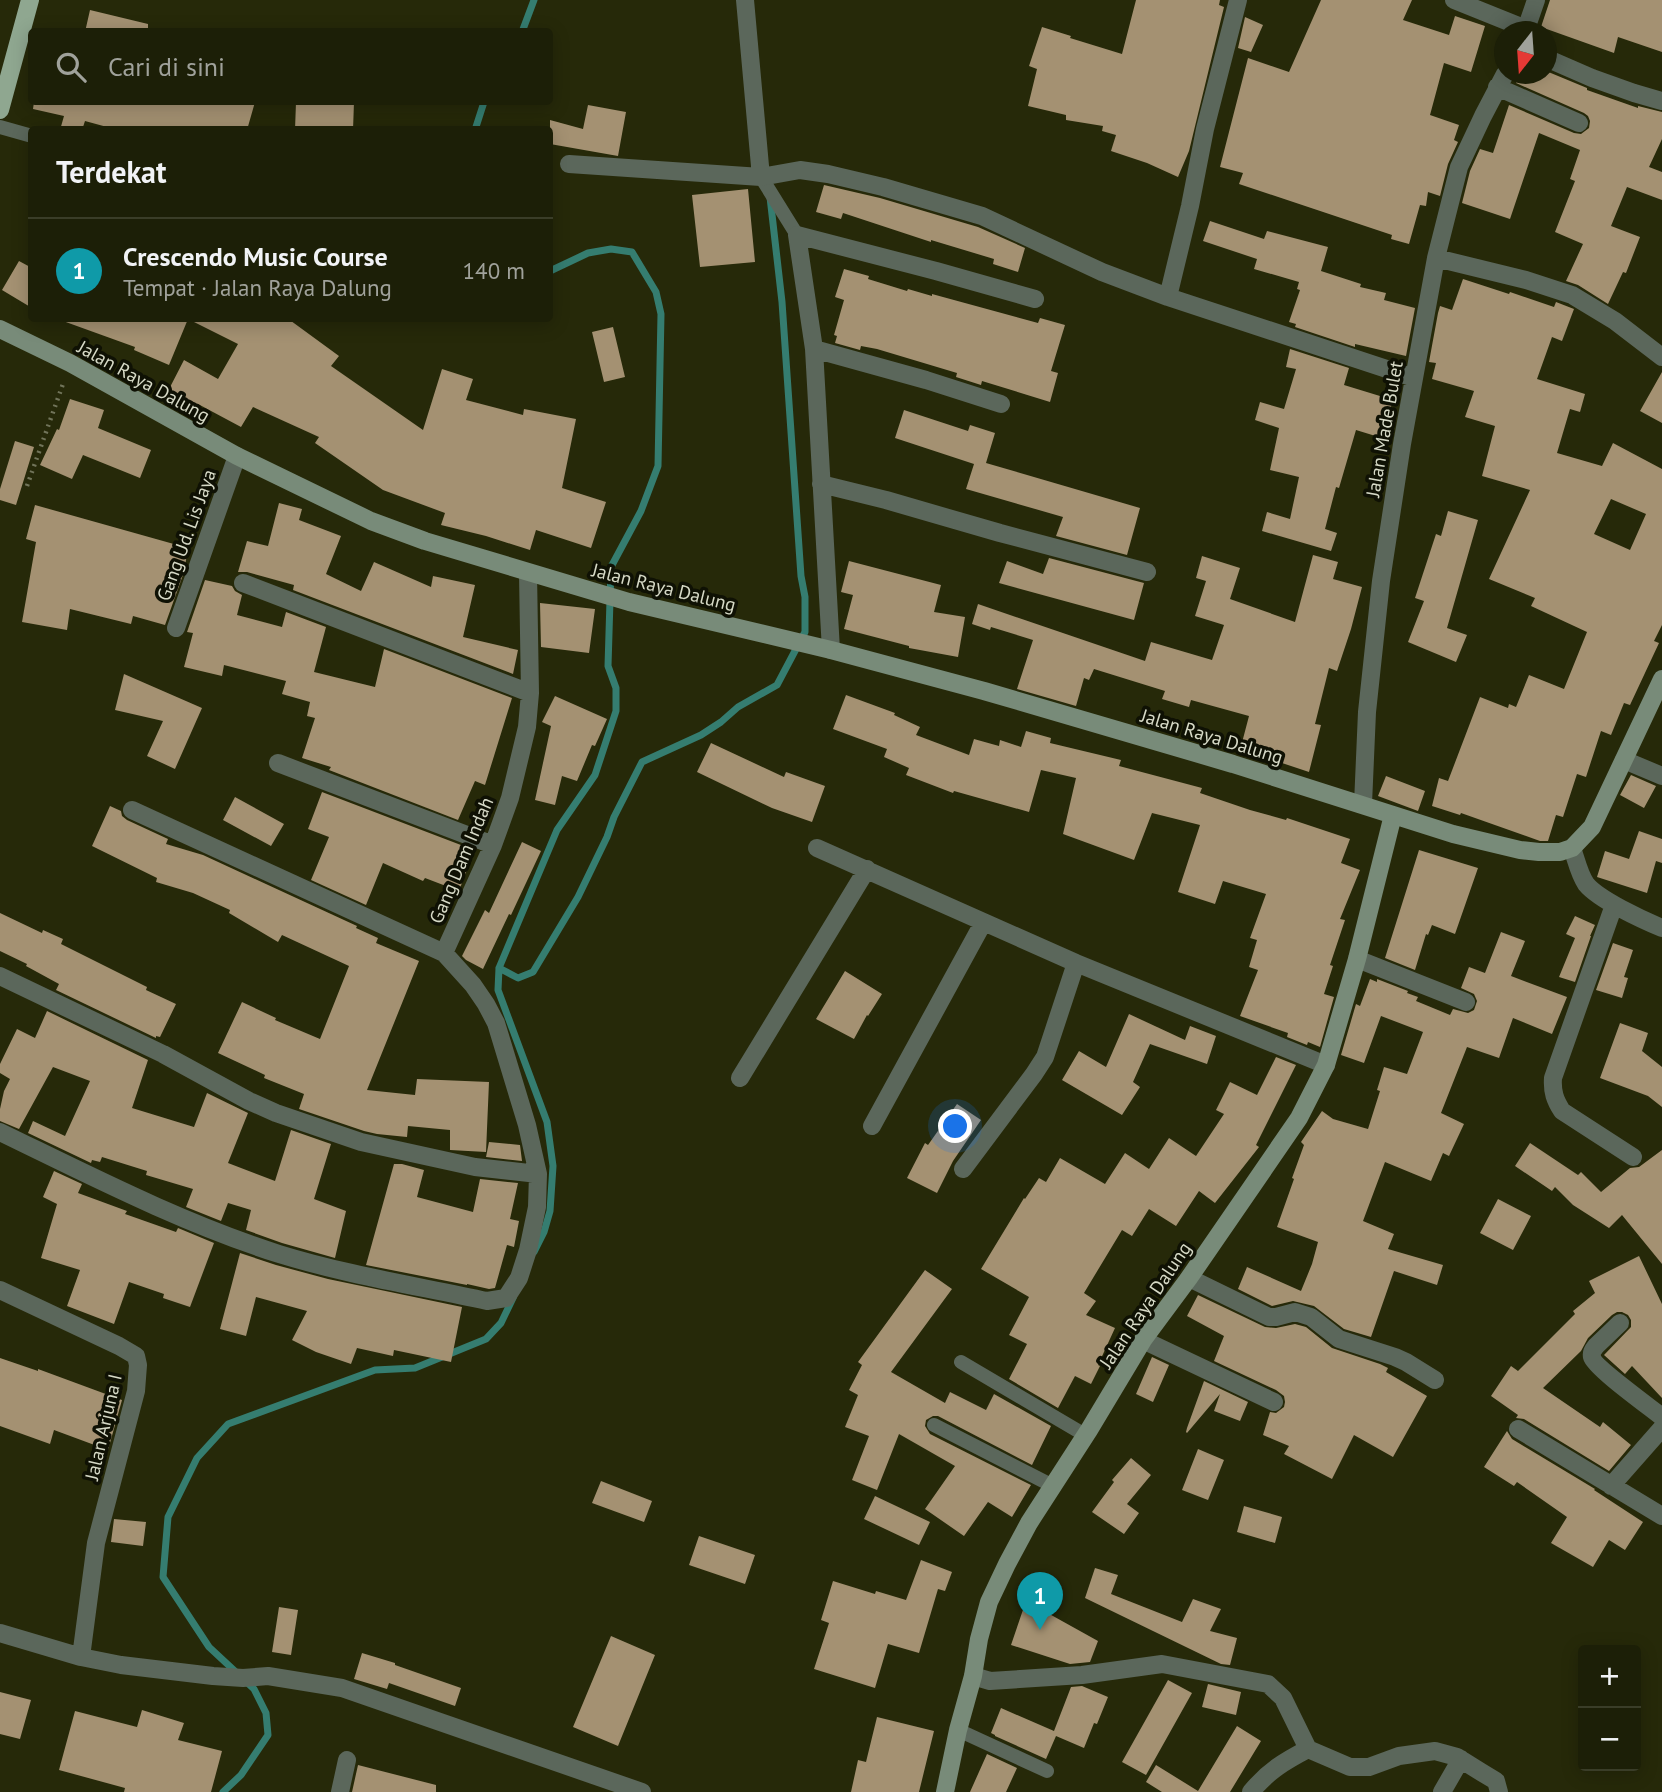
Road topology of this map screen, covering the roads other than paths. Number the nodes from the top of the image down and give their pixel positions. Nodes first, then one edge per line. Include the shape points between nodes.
1 (30, 0) edge
2 (745, 0) edge
3 (1238, 0) edge
4 (1454, 0) edge
5 (1536, 0) edge
6 (1504, 21) edge
7 (1529, 21) edge
8 (1557, 63) edge
9 (1499, 84) edge
10 (1508, 84) edge
11 (1662, 100) edge
12 (0, 110) edge
13 (1579, 123) dead end
14 (0, 127) edge
15 (28, 135) edge
16 (569, 164) dead end
17 (761, 177) junction
18 (797, 235) junction
19 (1436, 258) junction
20 (1168, 297) junction
21 (1035, 299) dead end
22 (0, 328) edge
23 (814, 349) junction
24 (1662, 357) edge
25 (1414, 378) junction
26 (1002, 404) dead end
27 (237, 456) junction
28 (821, 484) junction
29 (1147, 572) dead end
30 (528, 573) junction
31 (243, 583) dead end
32 (176, 628) dead end
33 (831, 650) junction
34 (1662, 679) edge
35 (530, 693) junction
36 (1624, 760) junction
37 (278, 763) dead end
38 (1662, 776) edge
39 (1363, 804) junction
40 (132, 810) dead end
41 (1394, 815) junction
42 (493, 845) junction
43 (817, 848) dead end
44 (1572, 848) junction
45 (867, 869) junction
46 (1614, 905) junction
47 (983, 923) junction
48 (1662, 928) edge
49 (444, 953) junction
50 (1357, 959) junction
51 (1076, 963) junction
52 (0, 976) edge
53 (1466, 1002) dead end
54 (1326, 1065) junction
55 (740, 1078) dead end
56 (872, 1126) dead end
57 (0, 1132) edge
58 (1633, 1157) dead end
59 (963, 1169) dead end
60 (538, 1174) junction
61 (1189, 1278) junction
62 (0, 1290) edge
63 (1620, 1323) dead end
64 (1143, 1340) junction
65 (961, 1362) dead end
66 (1435, 1380) dead end
67 (1274, 1402) dead end
68 (1662, 1417) edge
69 (934, 1425) dead end
70 (1662, 1428) edge
71 (1518, 1429) dead end
72 (1085, 1436) junction
73 (1053, 1486) junction
74 (1611, 1486) junction
75 (1662, 1516) edge
76 (0, 1633) edge
77 (81, 1657) junction
78 (973, 1676) junction
79 (958, 1730) junction
80 (1308, 1749) junction
81 (1461, 1759) junction
82 (347, 1760) dead end
83 (1047, 1771) dead end
84 (340, 1792) edge
85 (642, 1792) edge
86 (945, 1792) edge
87 (1251, 1792) edge
88 (1442, 1792) edge
89 (1499, 1792) edge

1 - 12 main road
2 - 17 street
3 - 20 street
4 - 6 street
5 - 7 street
8 - 11 street
9 - 19 street, Jalan Made Bulet via 1459,167
10 - 13 street
14 - 15 lane
16 - 17 street
17 - 18 lane
17 - 20 street via 800,170 828,174 969,212
18 - 21 street
18 - 23 street
19 - 24 street via 1572,295
19 - 25 street, Jalan Made Bulet
20 - 25 street
22 - 27 street, Jalan Raya Dalung
23 - 26 street
23 - 28 street
25 - 39 street, Jalan Made Bulet via 1381,581
27 - 30 street, Jalan Raya Dalung via 371,520
27 - 32 street, Gang Ud. Lis Jaya
28 - 29 street
28 - 33 street
30 - 33 street, Jalan Raya Dalung
30 - 35 street, Gang Dam Indah
31 - 35 street
33 - 39 street, Jalan Raya Dalung
34 - 36 street
35 - 42 street, Gang Dam Indah via 517,771
36 - 38 street
36 - 44 street via 1592,827
37 - 42 street
39 - 41 street, Jalan Raya Dalung
40 - 49 street
41 - 44 street via 1520,850 1550,853
41 - 50 street, Jalan Raya Dalung
42 - 49 street, Gang Dam Indah
43 - 45 street
44 - 46 street via 1586,883
45 - 47 street
45 - 55 street
46 - 48 street
46 - 58 street via 1553,1078 1553,1090 1562,1111
47 - 51 street
47 - 56 street
49 - 60 street via 473,985 496,1023
50 - 53 street
50 - 54 street, Jalan Raya Dalung
51 - 54 street
51 - 59 street via 1045,1057
52 - 60 street via 276,1112 361,1142 475,1167
54 - 61 street, Jalan Raya Dalung via 1299,1118
57 - 60 street via 155,1206 243,1241 320,1264 487,1301 506,1298 519,1278 535,1222
61 - 64 street, Jalan Raya Dalung
61 - 66 street via 1269,1317 1295,1312 1311,1317 1339,1339 1395,1357
62 - 77 street, Jalan Arjuna I via 119,1346 136,1356 138,1365 136,1391 96,1543
63 - 68 street via 1596,1346 1592,1357
64 - 67 street
64 - 72 street, Jalan Raya Dalung
65 - 72 lane
69 - 73 lane
70 - 74 street
71 - 74 street
72 - 73 street, Jalan Raya Dalung
73 - 78 street, Jalan Raya Dalung via 989,1602
74 - 75 street
76 - 77 street
77 - 85 street via 173,1673 268,1676 342,1688
78 - 79 street, Jalan Raya Dalung
78 - 80 street via 990,1681 1162,1664 1268,1684 1283,1698
79 - 83 lane
79 - 86 street, Jalan Raya Dalung
80 - 81 street via 1350,1767 1369,1767 1399,1756 1435,1751
80 - 87 street via 1283,1762
81 - 88 street
81 - 89 street via 1496,1781
82 - 84 street

